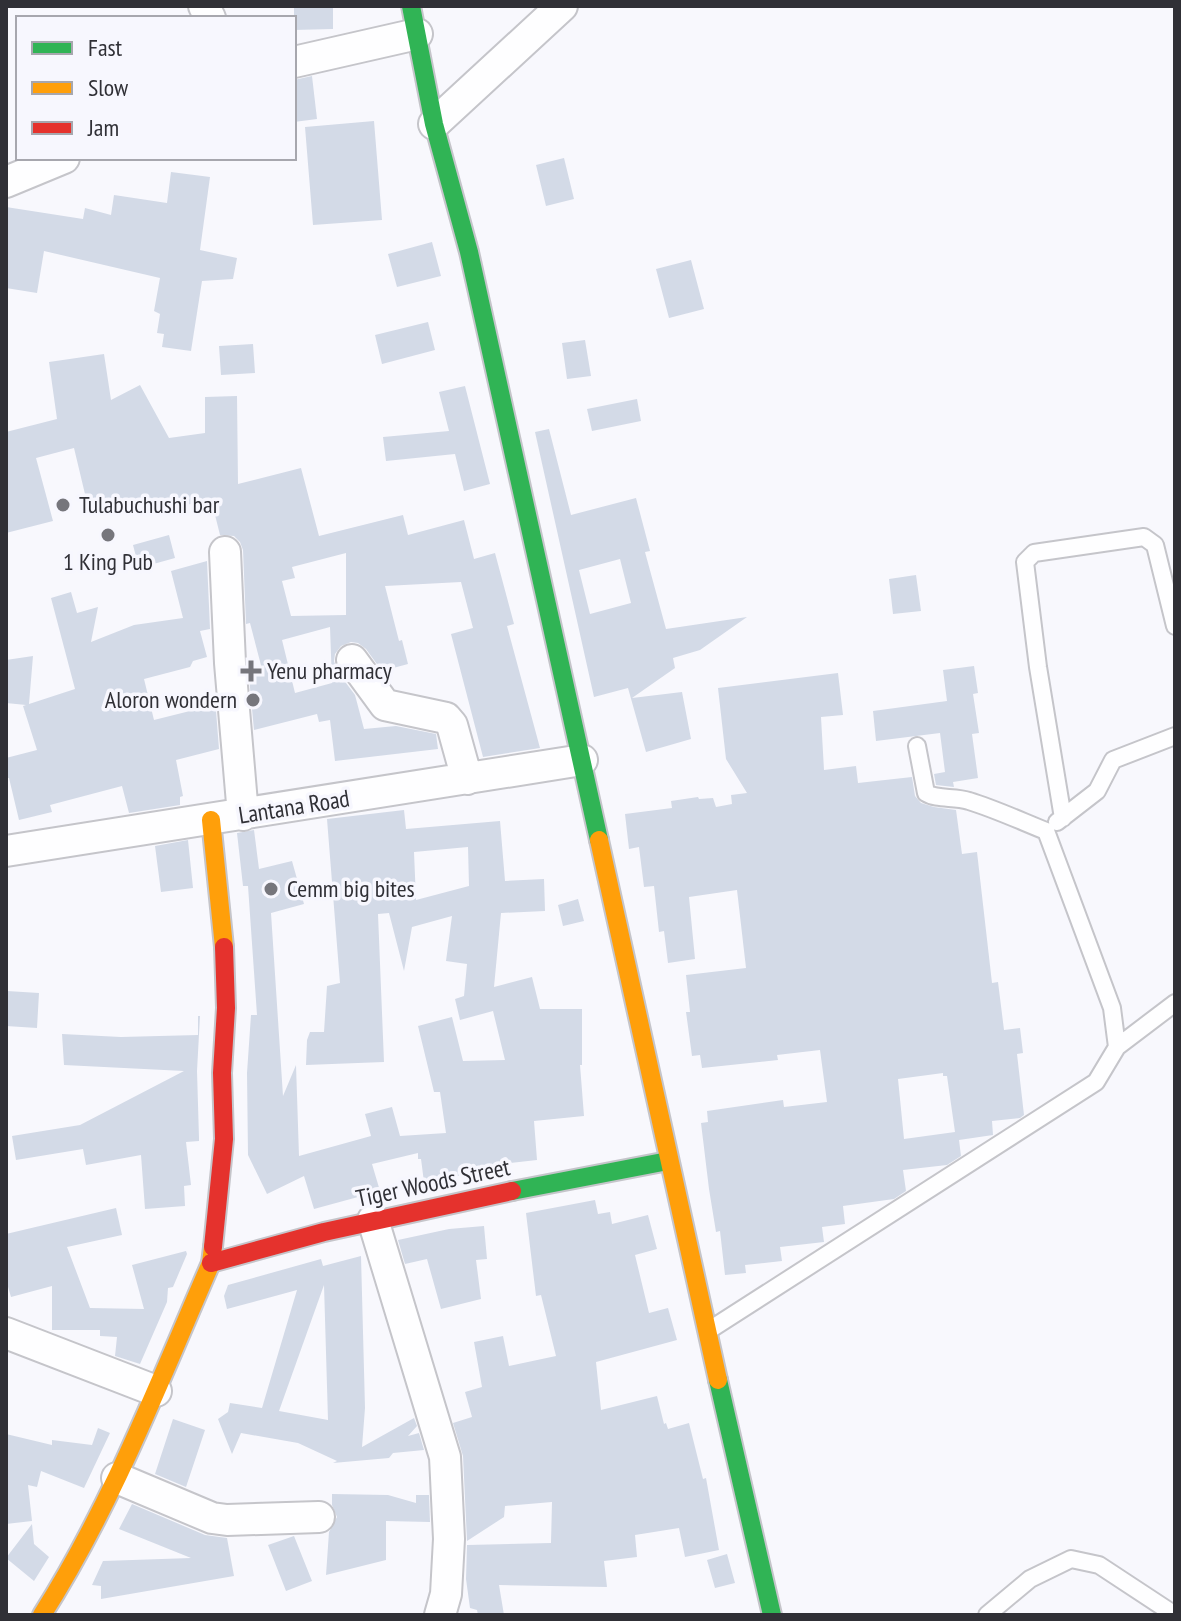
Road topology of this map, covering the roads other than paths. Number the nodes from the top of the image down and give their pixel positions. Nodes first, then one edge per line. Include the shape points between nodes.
1 (562, 6) edge
2 (414, 20) edge
3 (296, 61) edge
4 (434, 124) junction
5 (59, 160) edge
6 (6, 182) edge
7 (225, 552) dead end
8 (1175, 626) edge
9 (352, 660) dead end
10 (1175, 736) edge
11 (917, 746) dead end
12 (582, 760) junction
13 (467, 779) junction
14 (243, 815) junction
15 (1063, 818) junction
16 (211, 820) junction
17 (1046, 831) junction
18 (6, 851) edge
19 (1175, 1003) edge
20 (1117, 1047) junction
21 (668, 1161) junction
22 (373, 1220) junction
23 (211, 1263) junction
24 (706, 1332) junction
25 (6, 1333) edge
26 (156, 1391) junction
27 (117, 1478) junction
28 (319, 1517) dead end
29 (42, 1615) edge
30 (440, 1615) edge
31 (772, 1615) edge
32 (987, 1615) edge
33 (1175, 1615) edge

1 - 4 street
2 - 3 street
2 - 4 street
4 - 12 street via 469,252
5 - 6 street
7 - 14 street
8 - 15 lane via 1155,545 1144,537 1034,553 1025,562
9 - 13 street via 385,705 446,718
10 - 15 lane via 1113,760 1097,791
11 - 17 lane via 929,796 968,801
12 - 13 street, Lantana Road
12 - 21 street
13 - 14 street, Lantana Road
14 - 16 street, Lantana Road
15 - 17 lane
16 - 18 street, Lantana Road
16 - 23 street via 226,1008 224,1139
17 - 20 lane via 1112,1008
19 - 20 lane
20 - 24 lane via 1096,1082
21 - 22 street, Tiger Woods Street
21 - 24 street
22 - 23 street, Tiger Woods Street
22 - 30 street via 445,1457 449,1539
23 - 26 street
24 - 31 street
25 - 26 street
26 - 27 street
27 - 28 street via 212,1518
27 - 29 street
32 - 33 lane via 1030,1579 1071,1559 1099,1565

